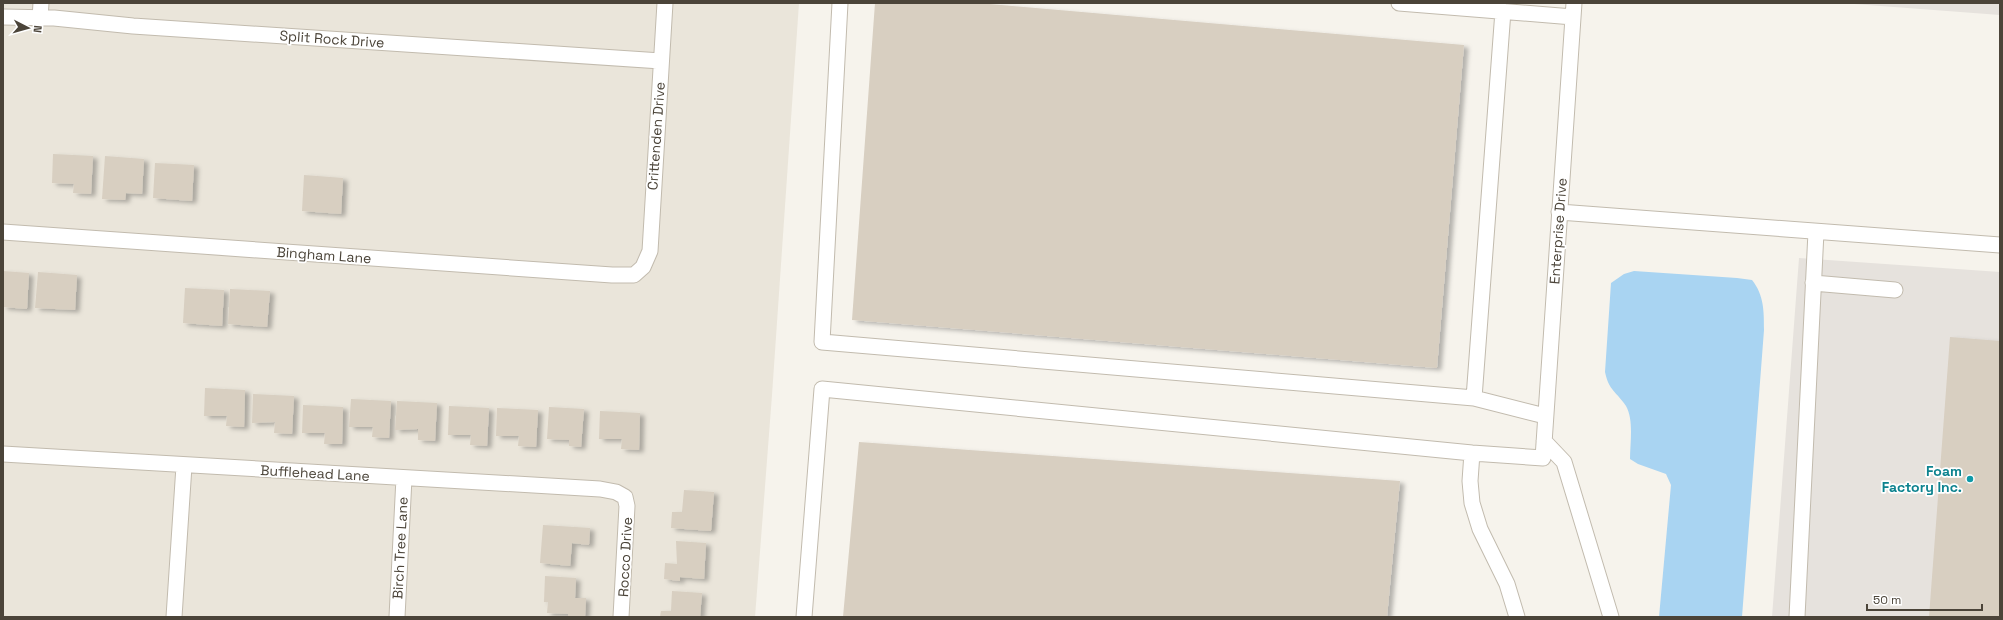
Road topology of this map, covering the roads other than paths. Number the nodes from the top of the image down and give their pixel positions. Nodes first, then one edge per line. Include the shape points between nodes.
1 (665, 3) edge
2 (840, 3) edge
3 (1399, 3) edge
4 (40, 10) edge
5 (1573, 10) edge
6 (1503, 11) junction
7 (3, 16) edge
8 (661, 61) junction
9 (1560, 212) junction
10 (3, 232) edge
11 (1816, 232) junction
12 (2000, 245) edge
13 (643, 267) joint
14 (1813, 283) junction
15 (1895, 290) dead end
16 (1474, 398) junction
17 (1545, 416) junction
18 (1544, 441) junction
19 (1472, 453) junction
20 (3, 454) edge
21 (184, 466) junction
22 (404, 478) junction
23 (625, 497) joint
24 (174, 617) edge
25 (397, 617) edge
26 (621, 617) edge
27 (804, 617) edge
28 (1518, 617) edge
29 (1611, 617) edge
30 (1797, 617) edge

1 - 8 street, Crittenden Drive
2 - 16 street via 822,342
3 - 6 street
4 - 7 street, Split Rock Drive
4 - 8 street, Split Rock Drive via 133,26
5 - 6 street
5 - 9 street, Enterprise Drive
6 - 16 street
8 - 13 street, Crittenden Drive via 650,251
9 - 11 street
9 - 17 street, Enterprise Drive
10 - 13 street, Bingham Lane via 612,275 634,275
11 - 12 street
11 - 14 street
14 - 15 street
14 - 30 street
16 - 17 street via 1494,401
17 - 18 street, Enterprise Drive
18 - 19 street, Enterprise Drive via 1543,458
18 - 29 street via 1564,462
19 - 27 street via 822,389
19 - 28 street via 1472,503 1480,529 1506,584
20 - 21 street, Bufflehead Lane
21 - 22 street, Bufflehead Lane
21 - 24 street
22 - 23 street, Bufflehead Lane via 600,489 616,492
22 - 25 street, Birch Tree Lane
23 - 26 street, Rocco Drive via 627,506

